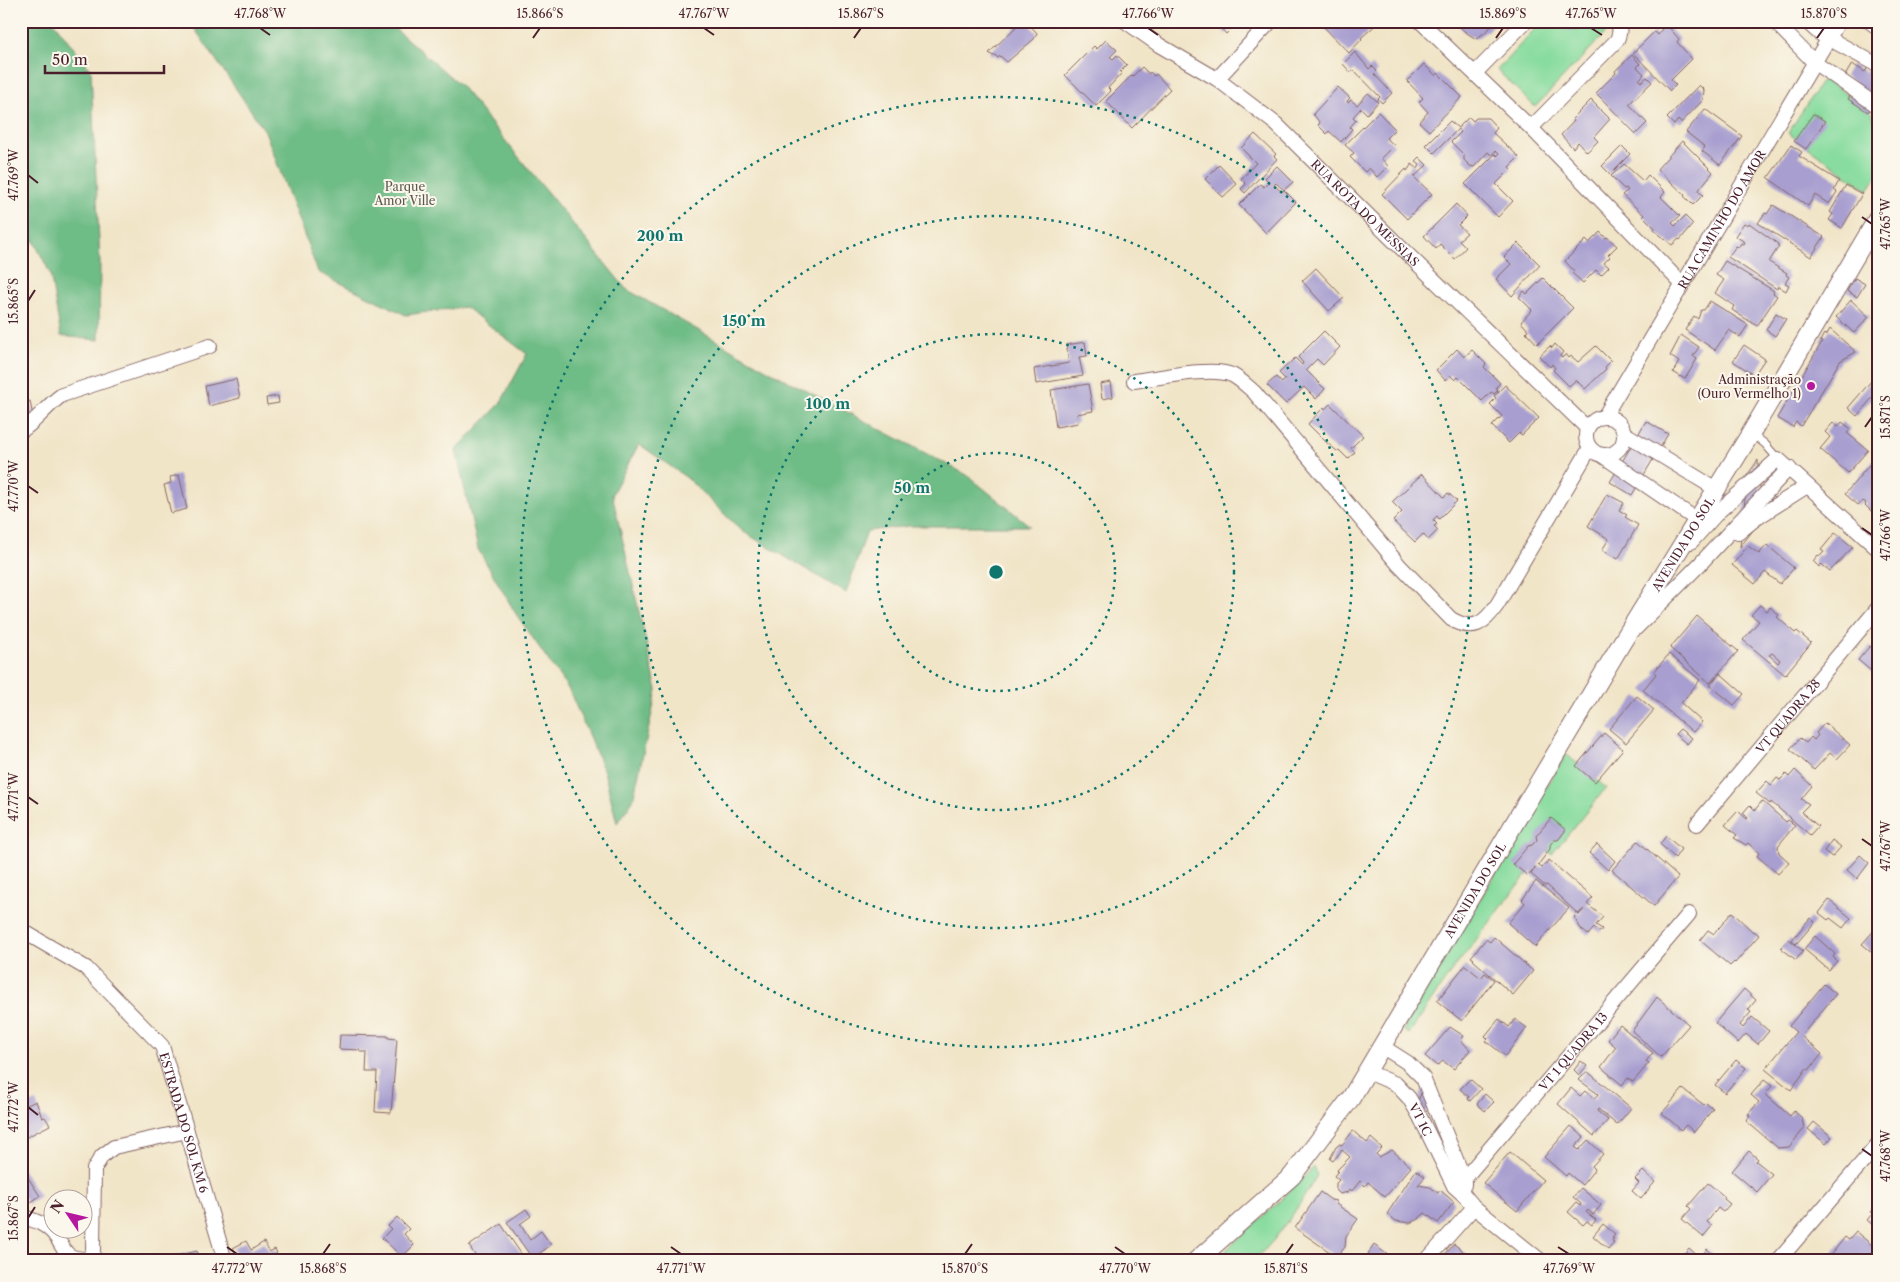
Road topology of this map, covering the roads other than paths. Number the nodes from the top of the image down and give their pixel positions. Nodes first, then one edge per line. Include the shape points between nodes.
1 (1125, 21) edge
2 (1271, 21) edge
3 (1420, 21) edge
4 (1526, 21) edge
5 (1616, 21) edge
6 (1774, 21) edge
7 (1806, 21) edge
8 (1839, 21) edge
9 (1863, 21) edge
10 (1879, 33) edge
11 (1830, 38) junction
12 (1815, 63) junction
13 (1879, 66) edge
14 (1475, 73) junction
15 (1217, 79) junction
16 (1879, 107) edge
17 (1531, 128) junction
18 (1879, 216) edge
19 (1682, 284) junction
20 (210, 346) dead end
21 (1134, 381) dead end
22 (1604, 417) junction
23 (1587, 428) junction
24 (21, 431) edge
25 (1624, 432) junction
26 (1750, 432) junction
27 (1590, 448) junction
28 (1603, 456) junction
29 (1778, 459) junction
30 (1789, 468) junction
31 (1807, 486) junction
32 (1716, 489) junction
33 (1697, 520) junction
34 (1879, 550) edge
35 (1699, 565) junction
36 (1658, 583) junction
37 (1879, 607) edge
38 (1621, 644) junction
39 (1697, 824) dead end
40 (1689, 914) dead end
41 (21, 930) edge
42 (1383, 1046) junction
43 (1368, 1072) junction
44 (1423, 1078) junction
45 (1409, 1098) junction
46 (187, 1131) junction
47 (1879, 1143) edge
48 (1459, 1182) junction
49 (1474, 1207) junction
50 (21, 1216) edge
51 (225, 1261) edge
52 (1196, 1261) edge
53 (1426, 1261) edge
54 (1541, 1261) edge
55 (1778, 1261) edge

1 - 15 street, RUA ROTA DO MESSIAS
2 - 15 street
3 - 14 street
4 - 14 street
5 - 17 street via 1620,32 1617,40
6 - 12 street
7 - 11 street
8 - 11 street, RUA CAMINHO DO AMOR
9 - 10 lane
11 - 12 street, RUA CAMINHO DO AMOR
11 - 13 street
12 - 16 street
12 - 19 street, RUA CAMINHO DO AMOR
14 - 17 street
15 - 23 street, RUA ROTA DO MESSIAS via 1276,124
17 - 19 street
18 - 26 street
19 - 22 street, RUA CAMINHO DO AMOR
20 - 24 street via 62,395
21 - 27 street via 1212,371 1232,375 1242,381 1399,565 1451,619 1470,626 1480,623 1498,605
22 - 23 street
22 - 25 street via 1613,418
23 - 27 street via 1586,442
25 - 28 street via 1620,449
25 - 32 street
26 - 29 lane
26 - 32 street
27 - 28 street
28 - 33 street
29 - 30 street
29 - 36 street via 1708,522
30 - 31 street
30 - 35 street
31 - 34 street
31 - 35 street via 1756,519
32 - 33 street, AVENIDA DO SOL
33 - 36 street, AVENIDA DO SOL
35 - 38 street
36 - 38 street, AVENIDA DO SOL
37 - 39 street, VT QUADRA 28
38 - 42 street, AVENIDA DO SOL
40 - 48 street, VT 1 QUADRA 13
41 - 46 street, ESTRADA DO SOL KM 6 via 86,968 162,1046
42 - 43 street, AVENIDA DO SOL
42 - 44 street
43 - 45 street, VT 1C via 1396,1084
43 - 52 street, AVENIDA DO SOL via 1292,1176
44 - 45 street
44 - 48 street
45 - 48 street, VT 1C
46 - 50 street via 114,1147 102,1156 94,1169 93,1251 88,1259 76,1259 65,1253 53,1232 43,1224
46 - 51 street, ESTRADA DO SOL KM 6
47 - 55 street
48 - 49 street
49 - 53 street
49 - 54 street

